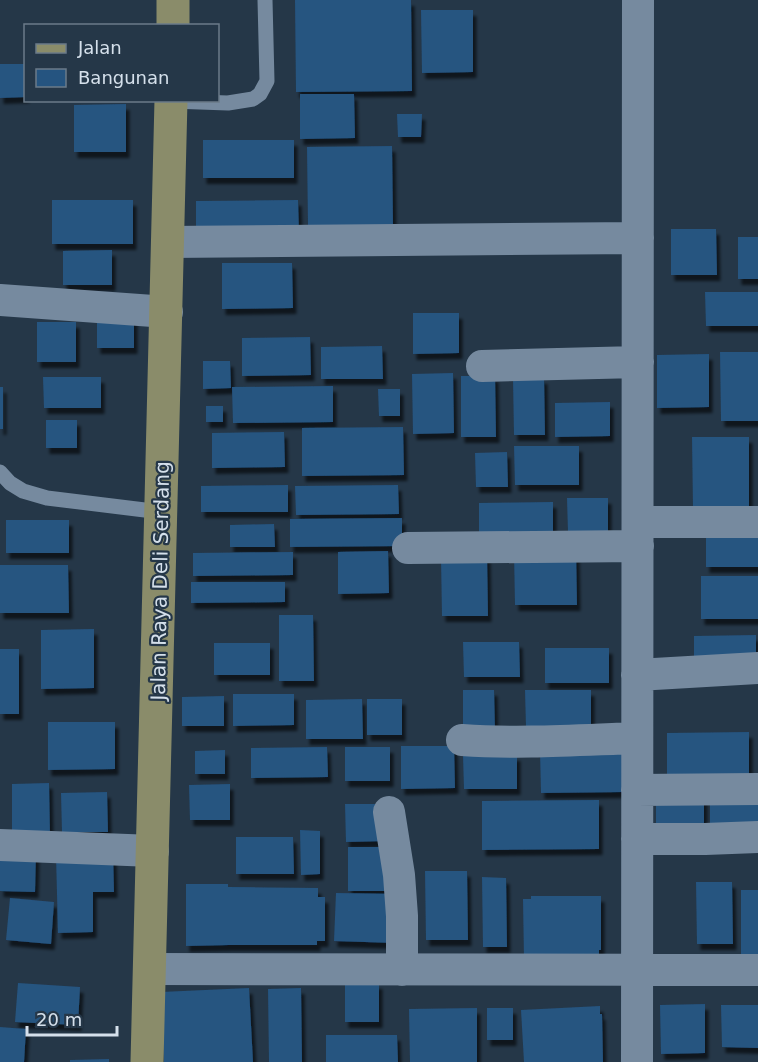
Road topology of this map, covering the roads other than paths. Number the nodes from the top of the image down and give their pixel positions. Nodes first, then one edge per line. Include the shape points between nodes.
1 (173, 0) edge
2 (265, 0) edge
3 (638, 0) edge
4 (173, 24) edge
5 (171, 102) edge
6 (209, 102) edge
7 (638, 238) junction
8 (168, 242) junction
9 (0, 300) edge
10 (167, 312) junction
11 (638, 362) junction
12 (482, 366) dead end
13 (0, 472) edge
14 (161, 512) junction
15 (758, 522) edge
16 (638, 534) junction
17 (408, 548) dead end
18 (758, 668) edge
19 (637, 675) junction
20 (636, 738) junction
21 (462, 740) dead end
22 (758, 789) edge
23 (637, 790) junction
24 (389, 812) dead end
25 (758, 837) edge
26 (637, 839) junction
27 (0, 845) edge
28 (153, 851) junction
29 (150, 969) junction
30 (637, 969) junction
31 (402, 970) junction
32 (758, 970) edge
33 (147, 1062) edge
34 (637, 1062) edge

1 - 4 main road
2 - 6 lane via 267,81 260,94 228,103
3 - 7 street
5 - 8 main road, Jalan Raya Deli Serdang
7 - 8 street
7 - 11 street
8 - 10 main road, Jalan Raya Deli Serdang
9 - 10 street
10 - 14 main road, Jalan Raya Deli Serdang
11 - 12 street
11 - 16 street
13 - 14 lane via 23,491 47,498
14 - 28 main road, Jalan Raya Deli Serdang
15 - 16 street
16 - 17 street
16 - 19 street
18 - 19 street
19 - 20 street
20 - 21 street via 537,743
20 - 23 street
22 - 23 street
23 - 26 street
24 - 31 street via 399,875
25 - 26 street
26 - 30 street
27 - 28 street
28 - 29 main road, Jalan Raya Deli Serdang
29 - 31 street
29 - 33 main road, Jalan Raya Deli Serdang
30 - 31 street
30 - 32 street
30 - 34 street

